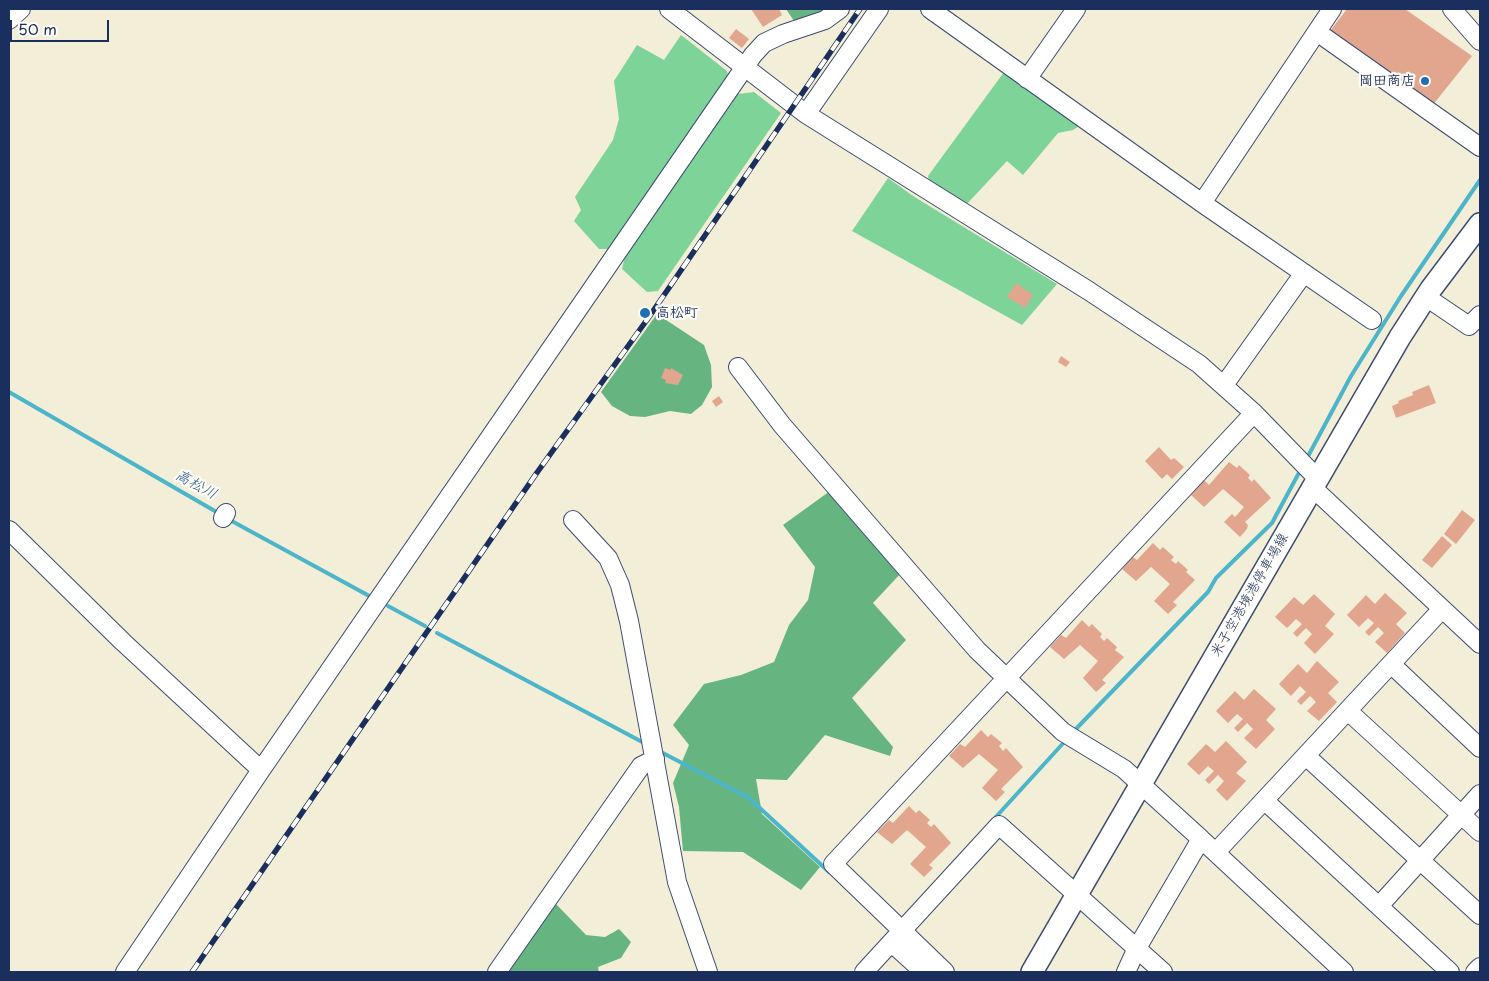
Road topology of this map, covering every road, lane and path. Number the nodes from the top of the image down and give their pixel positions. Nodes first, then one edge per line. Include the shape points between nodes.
1 (21, 9) edge
2 (669, 9) edge
3 (840, 9) edge
4 (879, 9) edge
5 (930, 9) edge
6 (1076, 9) edge
7 (1332, 9) edge
8 (1452, 9) edge
9 (9, 20) edge
10 (1318, 32) junction
11 (1480, 41) edge
12 (744, 68) junction
13 (1027, 78) junction
14 (806, 114) junction
15 (1480, 147) edge
16 (1202, 203) junction
17 (1480, 224) edge
18 (1304, 273) junction
19 (1426, 297) junction
20 (1480, 315) edge
21 (1372, 320) dead end
22 (738, 367) dead end
23 (1224, 385) junction
24 (1254, 413) junction
25 (1315, 483) junction
26 (573, 520) dead end
27 (9, 530) edge
28 (1442, 609) junction
29 (1480, 644) edge
30 (1390, 664) junction
31 (1006, 677) junction
32 (1348, 710) junction
33 (1480, 748) edge
34 (1306, 756) junction
35 (655, 759) junction
36 (261, 770) junction
37 (1142, 784) junction
38 (1480, 794) edge
39 (1265, 801) junction
40 (1462, 815) junction
41 (1480, 832) edge
42 (1201, 839) junction
43 (1216, 852) junction
44 (1420, 860) junction
45 (1078, 895) junction
46 (1379, 906) junction
47 (1480, 915) edge
48 (897, 937) junction
49 (1137, 948) junction
50 (1480, 967) edge
51 (125, 972) edge
52 (497, 972) edge
53 (708, 972) edge
54 (864, 972) edge
55 (924, 972) edge
56 (944, 972) edge
57 (1032, 972) edge
58 (1126, 972) edge
59 (1163, 972) edge
60 (1344, 972) edge
61 (1450, 972) edge
62 (1475, 972) edge

1 - 9 street
2 - 12 street
3 - 12 street via 825,20 764,44
4 - 14 street
5 - 13 street
6 - 13 street
7 - 10 street
8 - 11 street
10 - 15 street
10 - 16 street
12 - 14 street
12 - 36 street
13 - 16 street
14 - 23 street via 1167,341
16 - 18 street
17 - 19 main road, 米子空港境港停車場線
18 - 21 street
18 - 23 street
19 - 20 street via 1469,326
19 - 25 main road, 米子空港境港停車場線
22 - 31 street via 782,425 937,606
23 - 24 street
24 - 25 street
24 - 31 street
25 - 28 street
25 - 37 main road, 米子空港境港停車場線
26 - 35 street via 608,558 620,585
27 - 36 street
28 - 29 street
28 - 30 street
30 - 32 street
30 - 33 street
31 - 37 street via 1063,732 1124,769
31 - 48 street via 833,864
32 - 34 street
32 - 40 street
34 - 39 street
34 - 44 street
35 - 52 street via 641,766
35 - 53 street via 678,882
36 - 51 street
37 - 42 street
37 - 45 main road, 米子空港境港停車場線
38 - 40 street
39 - 43 street
39 - 46 street
40 - 41 street
40 - 44 street
42 - 43 street
42 - 49 street
43 - 60 street
44 - 46 street
44 - 47 street
45 - 48 street via 999,825
45 - 49 street
45 - 57 main road, 米子空港境港停車場線
46 - 61 street
48 - 54 street
48 - 55 street
48 - 56 street
49 - 58 street
49 - 59 street
50 - 62 street

